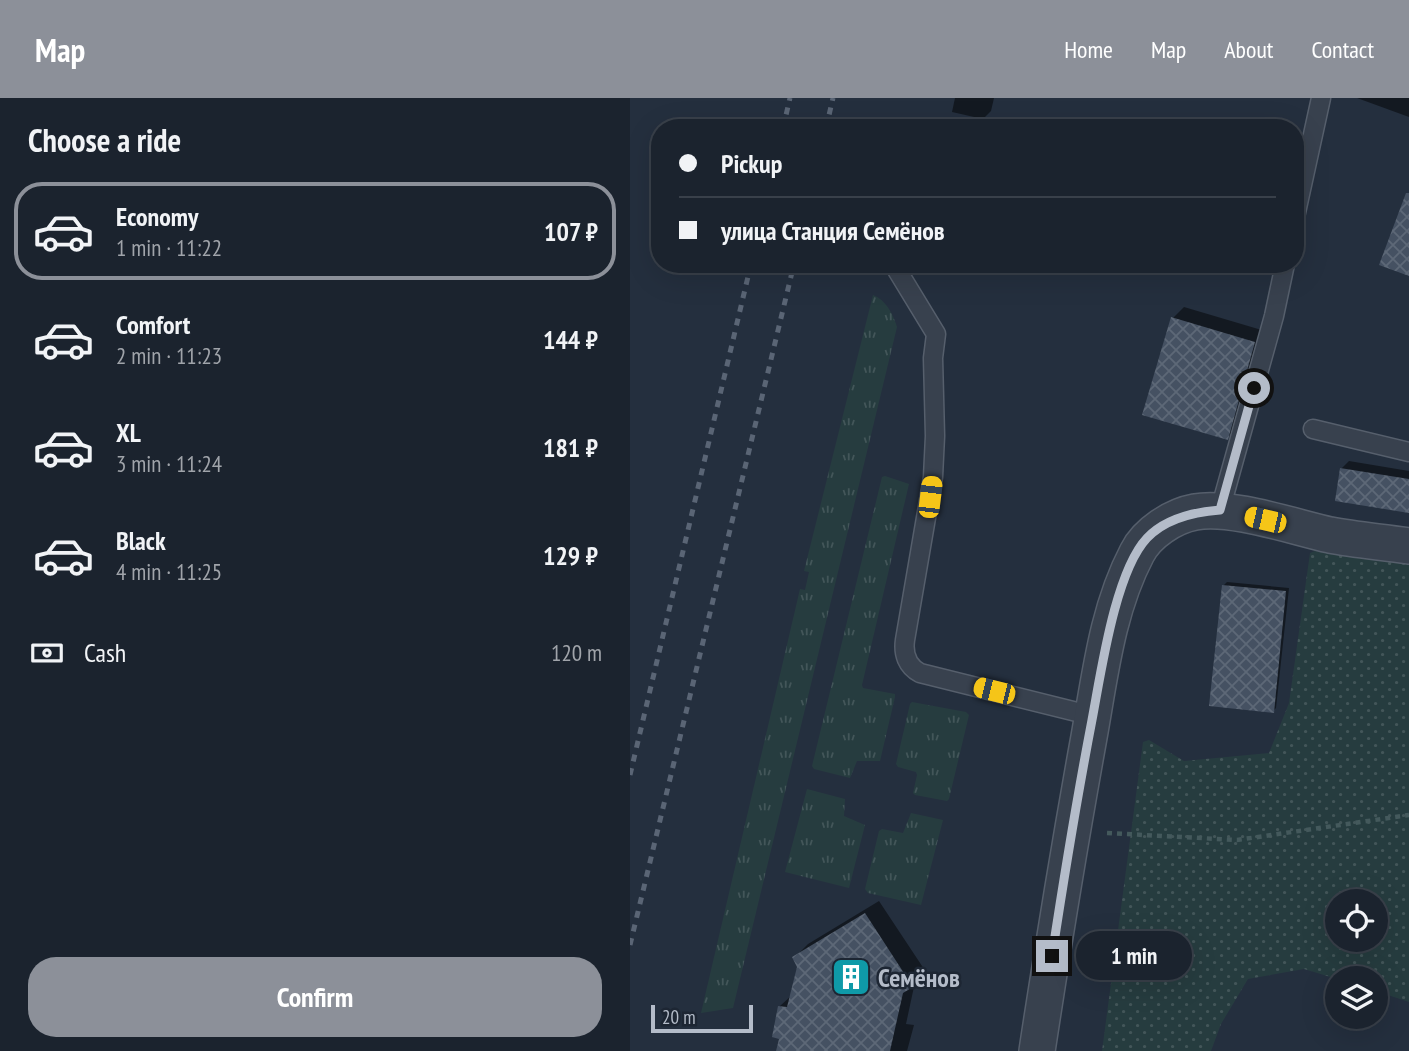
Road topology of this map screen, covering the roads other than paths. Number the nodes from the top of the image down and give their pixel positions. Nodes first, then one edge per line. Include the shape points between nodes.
1 (1321, 98) edge
2 (1304, 176) edge
3 (899, 273) edge
4 (1283, 273) edge
5 (1313, 429) dead end
6 (1409, 452) edge
7 (1220, 510) junction
8 (1409, 546) edge
9 (1093, 716) junction
10 (1037, 1051) edge

1 - 2 lane
3 - 9 lane via 936,334 933,477 905,655 919,673
4 - 7 lane
5 - 6 lane
7 - 8 street
7 - 9 street via 1184,515 1158,529 1137,552 1113,618
9 - 10 street

